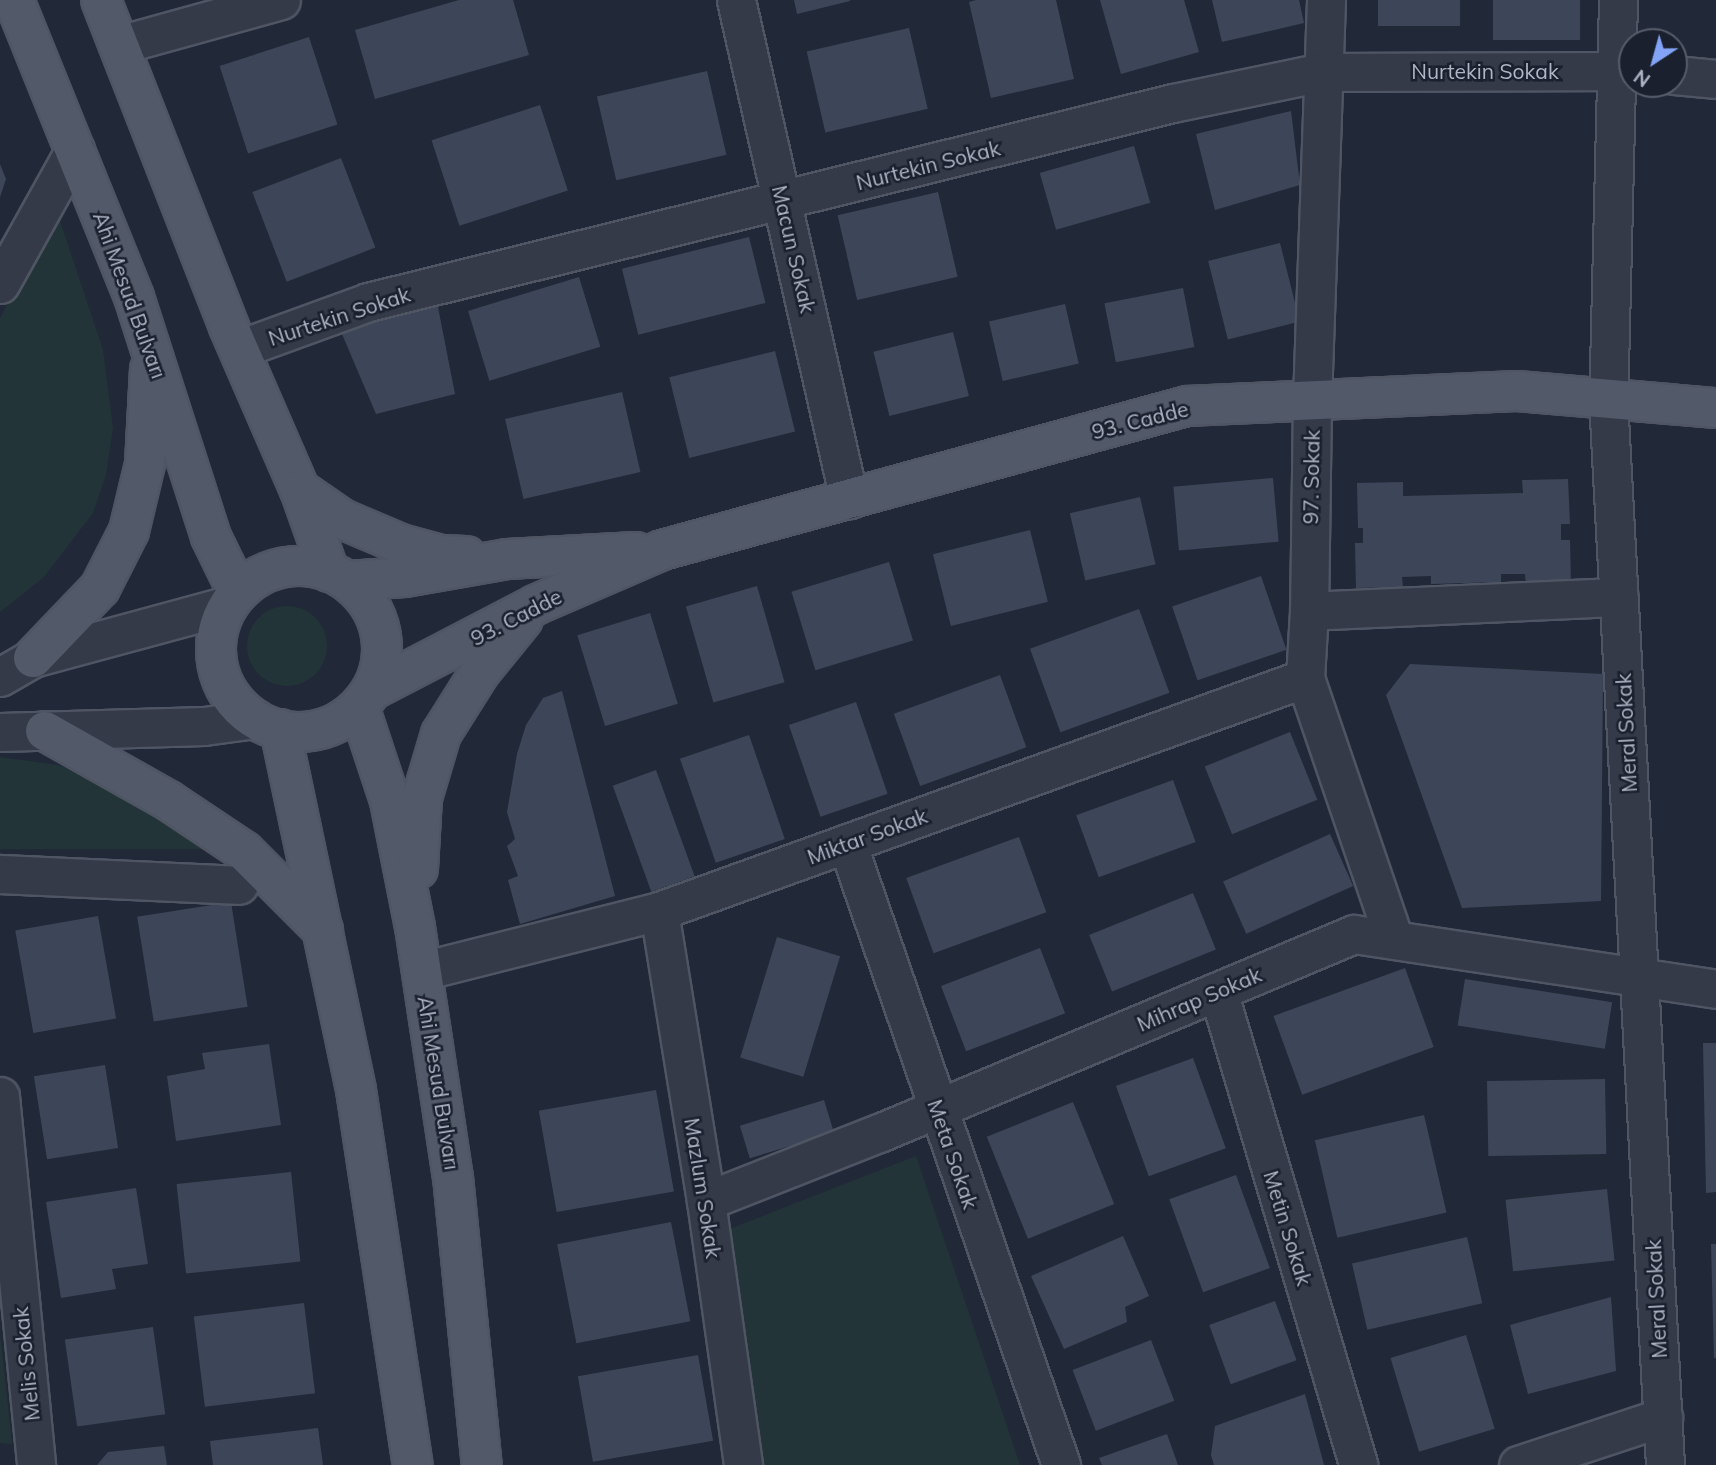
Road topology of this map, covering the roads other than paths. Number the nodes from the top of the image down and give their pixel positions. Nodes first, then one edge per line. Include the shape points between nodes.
1 (101, 0) edge
2 (281, 0) edge
3 (736, 0) edge
4 (1326, 0) edge
5 (1618, 0) edge
6 (12, 8) edge
7 (1620, 28) edge
8 (119, 45) junction
9 (1618, 70) edge
10 (1323, 72) junction
11 (1688, 76) edge
12 (1716, 79) edge
13 (1623, 98) edge
14 (75, 149) junction
15 (784, 201) junction
16 (0, 284) edge
17 (151, 349) junction
18 (239, 349) junction
19 (1608, 399) junction
20 (1312, 401) junction
21 (1716, 408) edge
22 (300, 490) junction
23 (849, 499) junction
24 (662, 550) junction
25 (507, 559) junction
26 (339, 577) junction
27 (1619, 597) junction
28 (233, 598) junction
29 (535, 605) junction
30 (1309, 611) junction
31 (33, 658) junction
32 (0, 677) edge
33 (1305, 678) junction
34 (366, 698) junction
35 (268, 724) junction
36 (45, 731) junction
37 (0, 732) edge
38 (847, 843) junction
39 (0, 874) edge
40 (239, 885) dead end
41 (659, 911) junction
42 (415, 927) junction
43 (323, 930) junction
44 (1394, 939) junction
45 (422, 971) junction
46 (1639, 977) junction
47 (1716, 989) edge
48 (1217, 991) junction
49 (0, 1096) edge
50 (937, 1108) junction
51 (706, 1201) junction
52 (1662, 1418) junction
53 (36, 1465) edge
54 (412, 1465) edge
55 (482, 1465) edge
56 (743, 1465) edge
57 (1061, 1465) edge
58 (1358, 1465) edge
59 (1518, 1465) edge
60 (1665, 1465) edge

1 - 8 main road
2 - 8 street
3 - 15 street, Macun Sokak
4 - 10 street, 97. Sokak
5 - 7 street, Meral Sokak
6 - 14 main road, Ahi Mesud Bulvarı
8 - 18 main road
9 - 10 street, Nurtekin Sokak
10 - 15 street, Nurtekin Sokak via 1173,103
10 - 20 street, 97. Sokak
11 - 12 street
13 - 19 street, Meral Sokak
14 - 16 street
14 - 17 main road, Ahi Mesud Bulvarı
15 - 18 street, Nurtekin Sokak via 368,302
15 - 23 street, Macun Sokak
17 - 28 main road, Ahi Mesud Bulvarı
17 - 31 main road via 145,464 129,531 100,588
18 - 22 main road
19 - 20 main road, 93. Cadde via 1517,391
19 - 21 main road, 93. Cadde
19 - 27 street, Meral Sokak
20 - 23 main road, 93. Cadde via 1187,406
20 - 30 street, 97. Sokak
22 - 25 main road via 342,519 401,544 441,555
22 - 26 main road
23 - 24 main road, 93. Cadde
24 - 25 main road, 93. Cadde
24 - 29 main road, 93. Cadde
25 - 26 main road, 93. Cadde via 405,577
26 - 28 main road via 305,566 281,568 257,576
26 - 34 main road via 365,598 377,620 382,643 380,667
27 - 30 street
27 - 46 street, Meral Sokak
28 - 31 street
28 - 35 main road via 218,627 220,675 230,697
29 - 34 main road, 93. Cadde
29 - 42 main road via 480,672 441,734 422,798
30 - 33 street, 97. Sokak
31 - 32 street
33 - 38 street, Miktar Sokak
33 - 44 street, 97. Sokak
34 - 35 main road via 340,722 317,730 293,732
34 - 42 main road, Ahi Mesud Bulvarı
35 - 36 street
35 - 43 main road
36 - 37 street
36 - 43 main road via 169,801 244,851
38 - 41 street, Miktar Sokak
38 - 50 street, Meta Sokak
39 - 40 street
41 - 45 street, Miktar Sokak
41 - 51 street, Mazlum Sokak
42 - 45 main road, Ahi Mesud Bulvarı
43 - 54 main road via 356,1090
44 - 46 street, Mihrap Sokak
44 - 48 street, Mihrap Sokak via 1354,934
45 - 55 main road, Ahi Mesud Bulvarı via 453,1177
46 - 47 street, Mihrap Sokak
46 - 52 street, Meral Sokak
48 - 50 street, Mihrap Sokak
48 - 58 street, Metin Sokak
49 - 53 street, Melis Sokak
50 - 51 street, Mihrap Sokak
50 - 57 street, Meta Sokak
51 - 56 street, Mazlum Sokak
52 - 59 street
52 - 60 street, Meral Sokak

